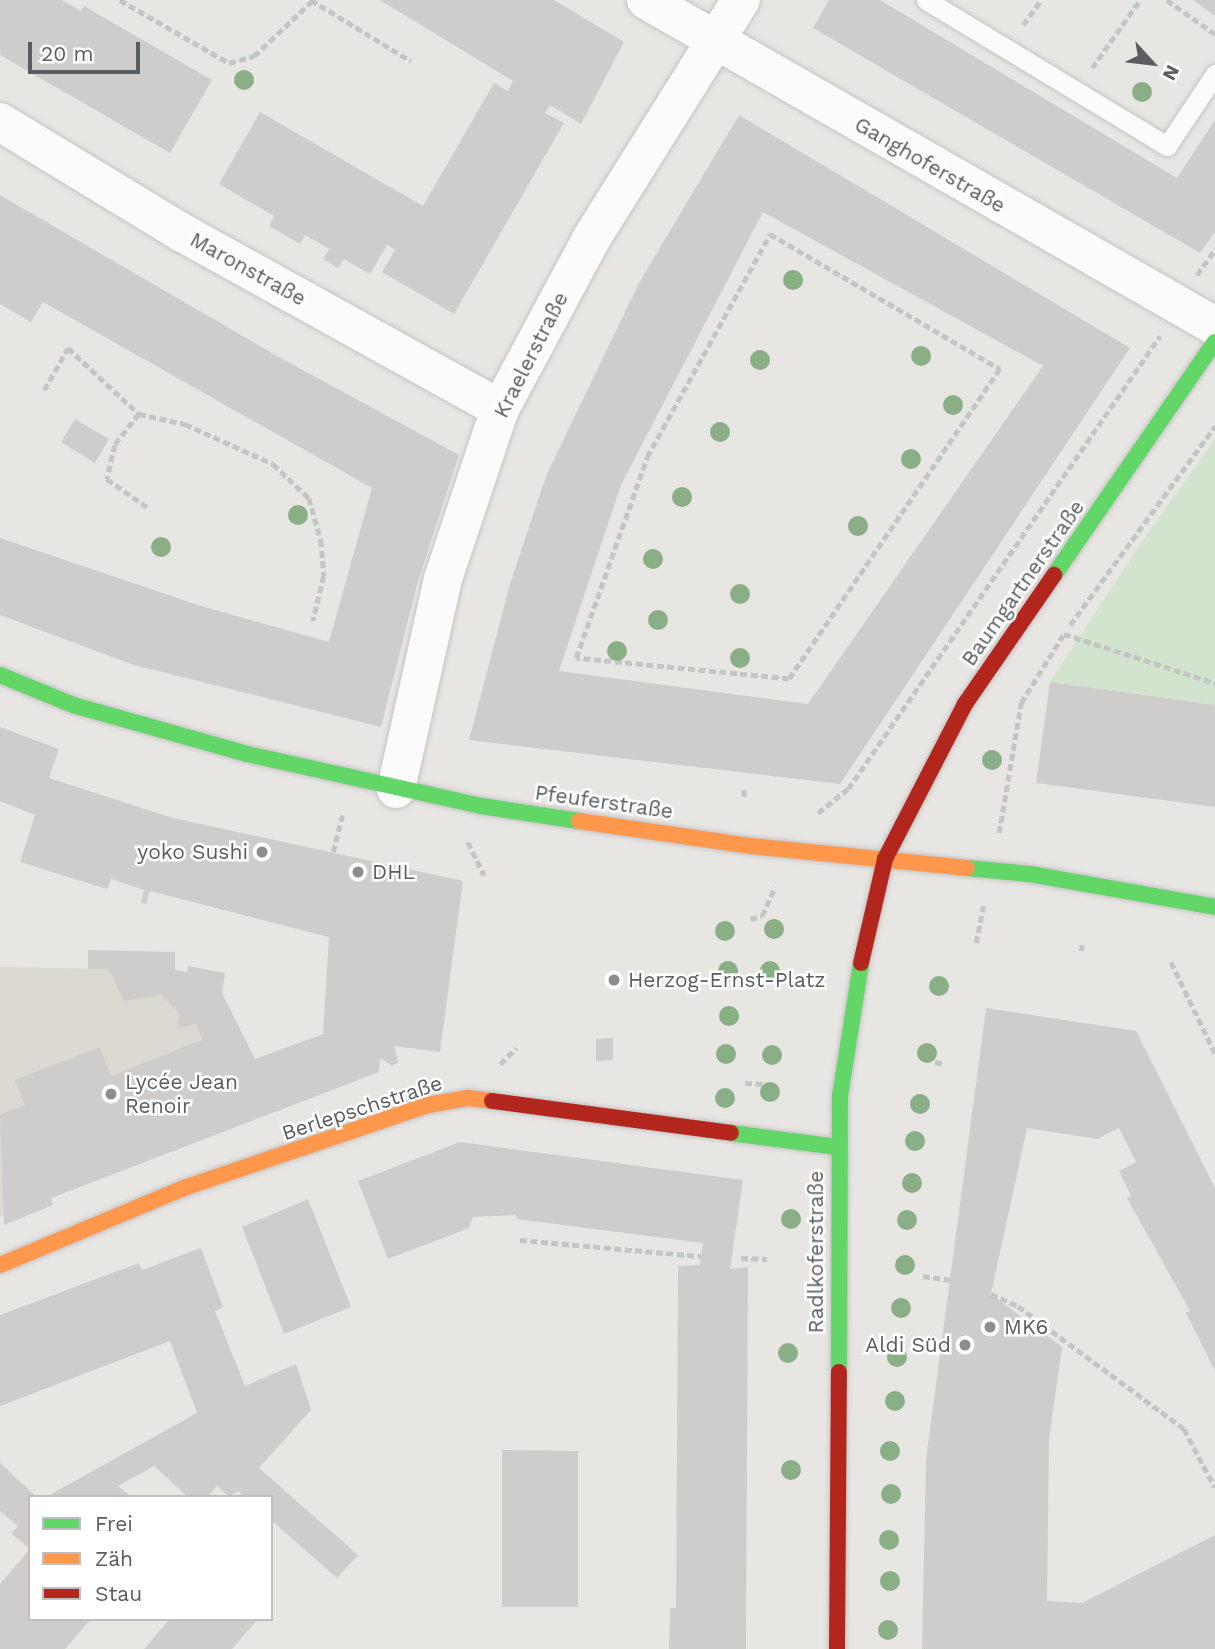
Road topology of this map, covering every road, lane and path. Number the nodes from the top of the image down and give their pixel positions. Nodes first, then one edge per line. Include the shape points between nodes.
1 (120, 0) edge
2 (646, 0) edge
3 (741, 0) edge
4 (926, 0) edge
5 (1041, 0) edge
6 (1140, 0) edge
7 (1167, 0) edge
8 (311, 1) edge
9 (1018, 33) dead end
10 (1215, 34) edge
11 (714, 40) junction
12 (411, 61) dead end
13 (1088, 74) dead end
14 (1215, 74) edge
15 (0, 122) edge
16 (770, 234) joint
17 (1175, 306) junction
18 (1215, 326) edge
19 (1215, 342) edge
20 (44, 390) dead end
21 (500, 409) junction
22 (139, 414) junction
23 (1215, 426) edge
24 (150, 509) dead end
25 (313, 621) dead end
26 (1064, 634) junction
27 (0, 676) edge
28 (1215, 683) edge
29 (396, 789) junction
30 (744, 790) dead end
31 (745, 798) dead end
32 (828, 802) dead end
33 (342, 815) dead end
34 (467, 840) dead end
35 (333, 852) dead end
36 (884, 859) junction
37 (990, 870) junction
38 (484, 875) dead end
39 (1215, 907) edge
40 (762, 916) dead end
41 (750, 919) dead end
42 (976, 943) dead end
43 (1171, 962) dead end
44 (1215, 1054) edge
45 (935, 1062) dead end
46 (944, 1064) dead end
47 (745, 1083) dead end
48 (765, 1084) dead end
49 (837, 1147) junction
50 (520, 1240) dead end
51 (701, 1256) dead end
52 (741, 1258) dead end
53 (767, 1259) dead end
54 (0, 1265) edge
55 (923, 1276) dead end
56 (950, 1280) dead end
57 (991, 1294) dead end
58 (1215, 1487) edge
59 (837, 1649) edge

1 - 8 path via 229,62 254,56
2 - 11 street, Ganghoferstraße
3 - 11 street, Kraelerstraße
4 - 14 lane via 1167,146
5 - 9 path
6 - 13 path
7 - 10 path
8 - 12 path
11 - 17 street, Ganghoferstraße
11 - 21 street, Kraelerstraße via 591,239
15 - 21 street, Maronstraße via 181,232
16 - 16 path via 647,457 576,658 789,679 1000,369
17 - 18 street, Ganghoferstraße
17 - 32 path via 1160,336 848,789
19 - 36 main road, Baumgartnerstraße via 965,704
20 - 22 path via 68,348
21 - 29 street, Kraelerstraße via 443,579
22 - 24 path via 115,445 107,479
22 - 25 path via 185,424 273,464 309,498 321,540 324,576
23 - 26 path
26 - 28 path
26 - 37 path via 1021,703
27 - 29 main road, Pfeuferstraße via 86,709
29 - 36 main road, Pfeuferstraße via 751,846
30 - 31 path
33 - 35 path
34 - 38 path
36 - 37 main road, Pfeuferstraße
36 - 49 main road, Radlkoferstraße via 853,998
37 - 39 main road, Pfeuferstraße
37 - 42 path
40 - 41 path
43 - 44 path
45 - 46 path
47 - 48 path
49 - 54 main road, Berlepschstraße via 468,1098 428,1105 184,1188
49 - 59 main road, Radlkoferstraße
50 - 51 path
52 - 53 path
55 - 56 path
57 - 58 path via 1018,1306 1184,1429

